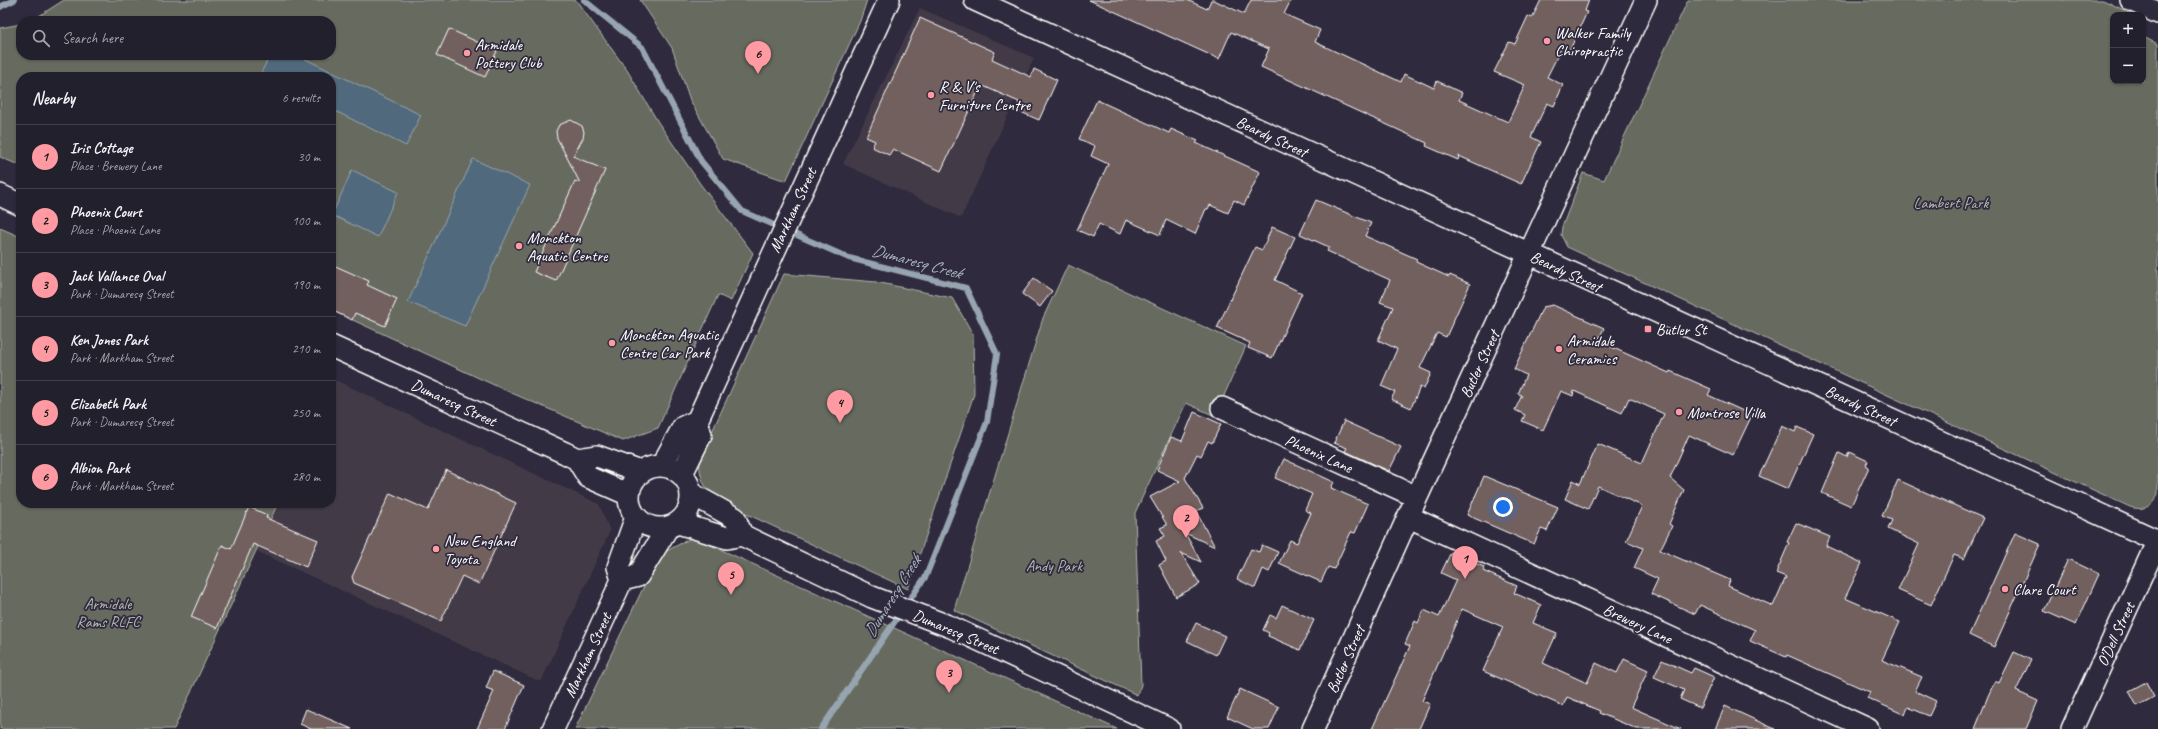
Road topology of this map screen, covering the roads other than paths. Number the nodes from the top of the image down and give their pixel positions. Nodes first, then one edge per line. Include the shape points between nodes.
1 (889, 0) edge
2 (975, 0) edge
3 (1646, 0) edge
4 (2131, 0) edge
5 (2158, 12) edge
6 (0, 196) edge
7 (16, 203) edge
8 (1530, 254) junction
9 (336, 348) edge
10 (1222, 408) dead end
11 (697, 421) junction
12 (577, 459) junction
13 (662, 465) junction
14 (641, 472) junction
15 (682, 474) junction
16 (692, 494) junction
17 (628, 495) junction
18 (1417, 498) junction
19 (636, 517) junction
20 (1408, 517) junction
21 (673, 525) junction
22 (742, 535) junction
23 (2158, 541) edge
24 (622, 580) junction
25 (553, 729) edge
26 (1169, 729) edge
27 (1313, 729) edge
28 (1868, 729) edge
29 (2072, 729) edge

1 - 11 street, Markham Street
2 - 8 street, Beardy Street
3 - 8 street, Butler Street
4 - 5 street
6 - 7 street
8 - 18 street, Butler Street
8 - 23 street, Beardy Street
9 - 12 street, Dumaresq Street
10 - 18 street, Phoenix Lane
11 - 13 street via 683,427
11 - 15 street, Markham Street via 701,435
12 - 14 street via 598,456
12 - 17 street via 588,477
13 - 14 street via 651,466
13 - 15 street
14 - 17 street via 632,482
15 - 16 street via 689,483
16 - 21 street via 691,505 686,515
16 - 22 street via 735,518
17 - 19 street via 630,507
18 - 20 street, Butler Street
19 - 21 street via 656,528
19 - 24 street via 618,567
20 - 27 street, Butler Street
20 - 28 street, Brewery Lane
21 - 22 street, Dumaresq Street via 728,538
21 - 24 street via 638,576
22 - 26 street, Dumaresq Street via 872,597 951,627
23 - 29 street, O'Dell Street
24 - 25 street, Markham Street

